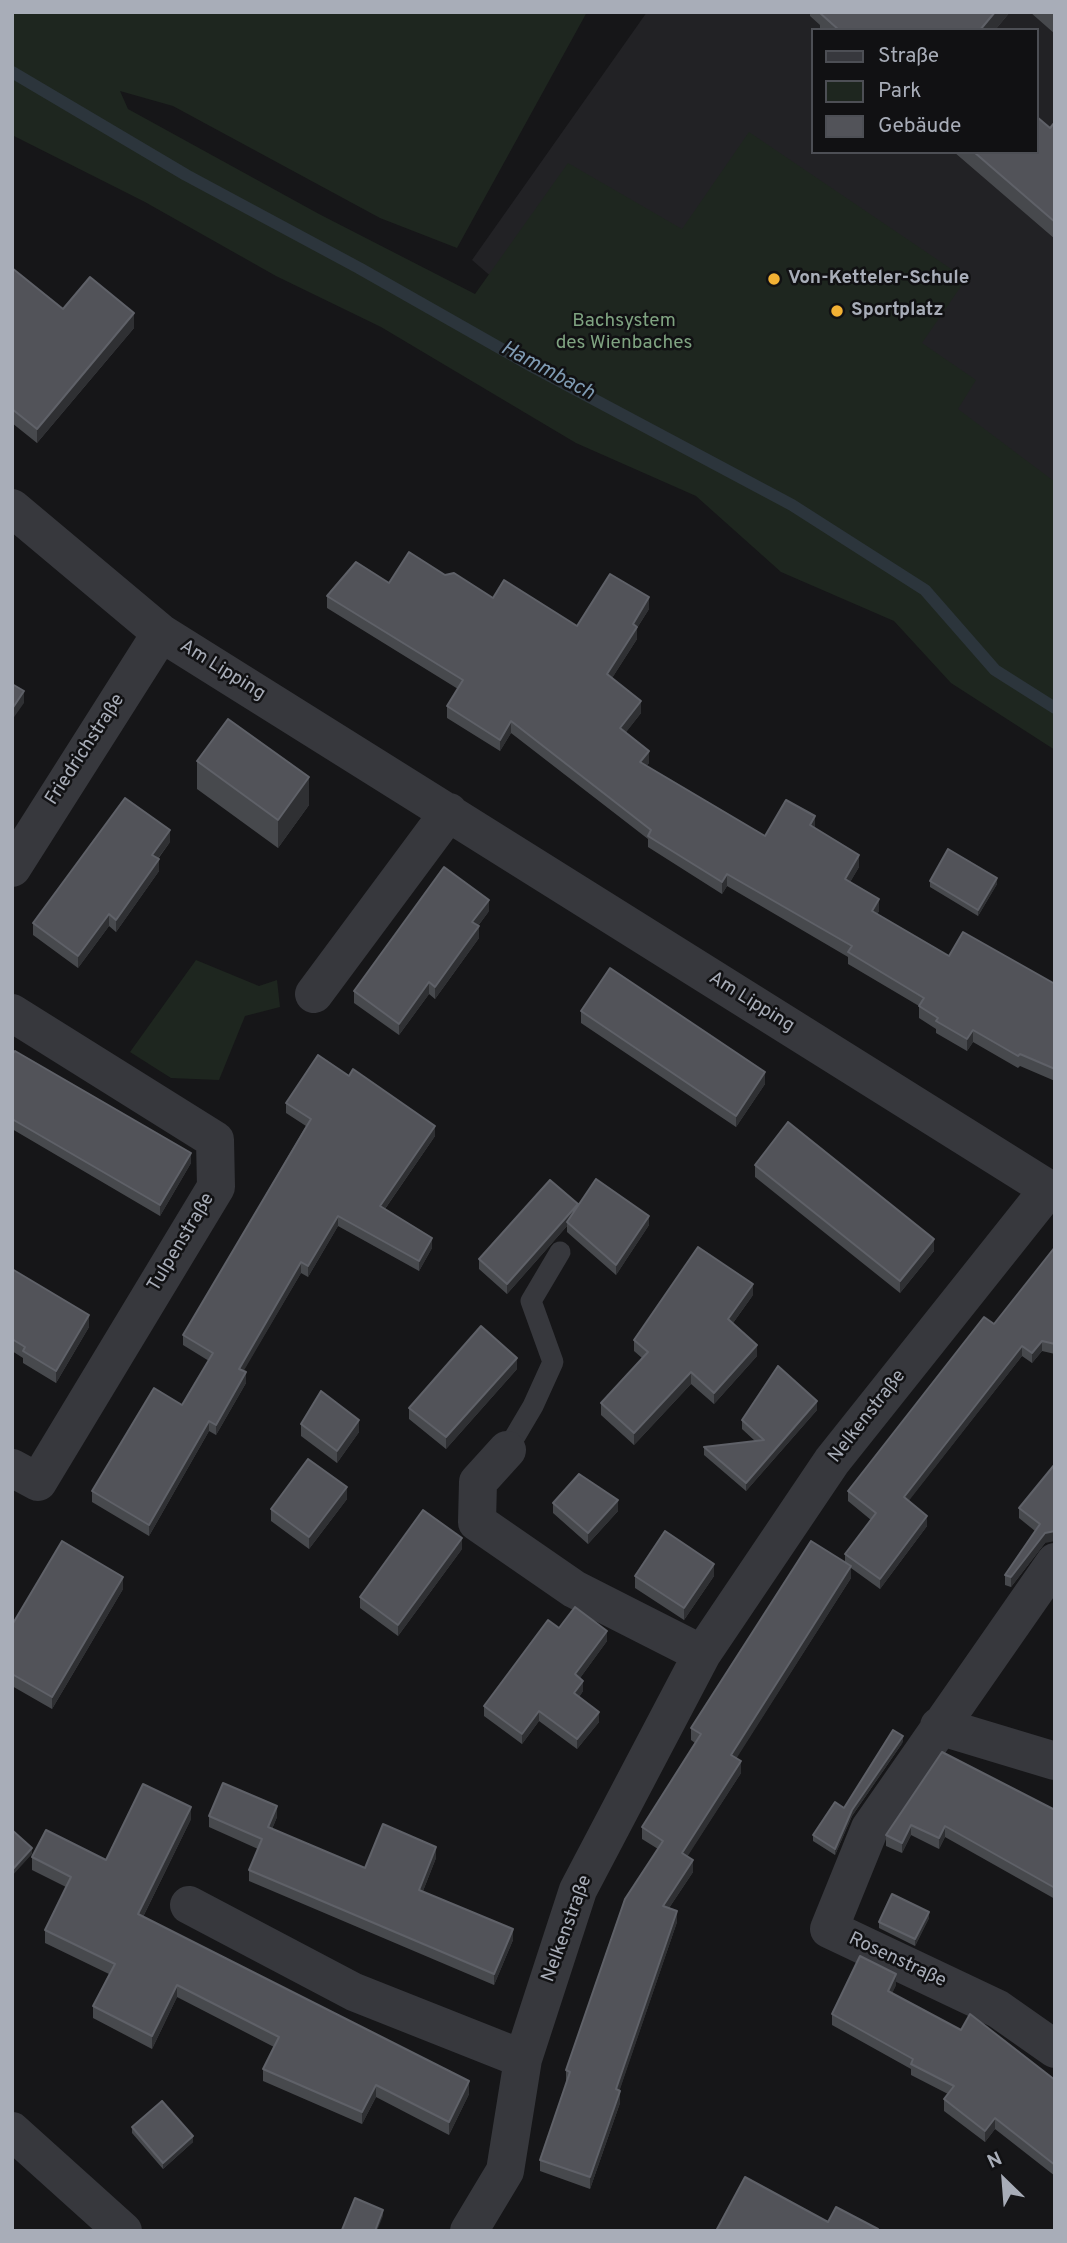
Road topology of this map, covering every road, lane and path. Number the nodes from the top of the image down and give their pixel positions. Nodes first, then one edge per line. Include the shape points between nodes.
1 (12, 508) edge
2 (161, 633) junction
3 (449, 812) junction
4 (17, 848) edge
5 (314, 994) dead end
6 (12, 1013) edge
7 (1051, 1192) edge
8 (560, 1252) dead end
9 (507, 1450) joint
10 (12, 1468) edge
11 (1055, 1562) edge
12 (702, 1654) junction
13 (939, 1726) junction
14 (1055, 1762) edge
15 (189, 1905) dead end
16 (1055, 2049) edge
17 (523, 2059) junction
18 (12, 2131) edge
19 (123, 2231) edge
20 (469, 2231) edge

1 - 2 street, Am Lipping
2 - 3 street, Am Lipping
2 - 4 street, Friedrichstraße
3 - 5 street
3 - 7 street, Am Lipping
6 - 10 street, Tulpenstraße via 215,1140 216,1186 38,1482
7 - 12 street, Nelkenstraße via 832,1461
8 - 9 lane via 531,1301 553,1362
9 - 12 street via 478,1482 477,1522 574,1589
11 - 13 street, Rosenstraße
12 - 17 street, Nelkenstraße via 578,1890
13 - 14 street
13 - 16 street, Rosenstraße via 870,1828 829,1929 998,2009
15 - 17 street via 354,1992
17 - 20 street, Nelkenstraße via 505,2171
18 - 19 street

